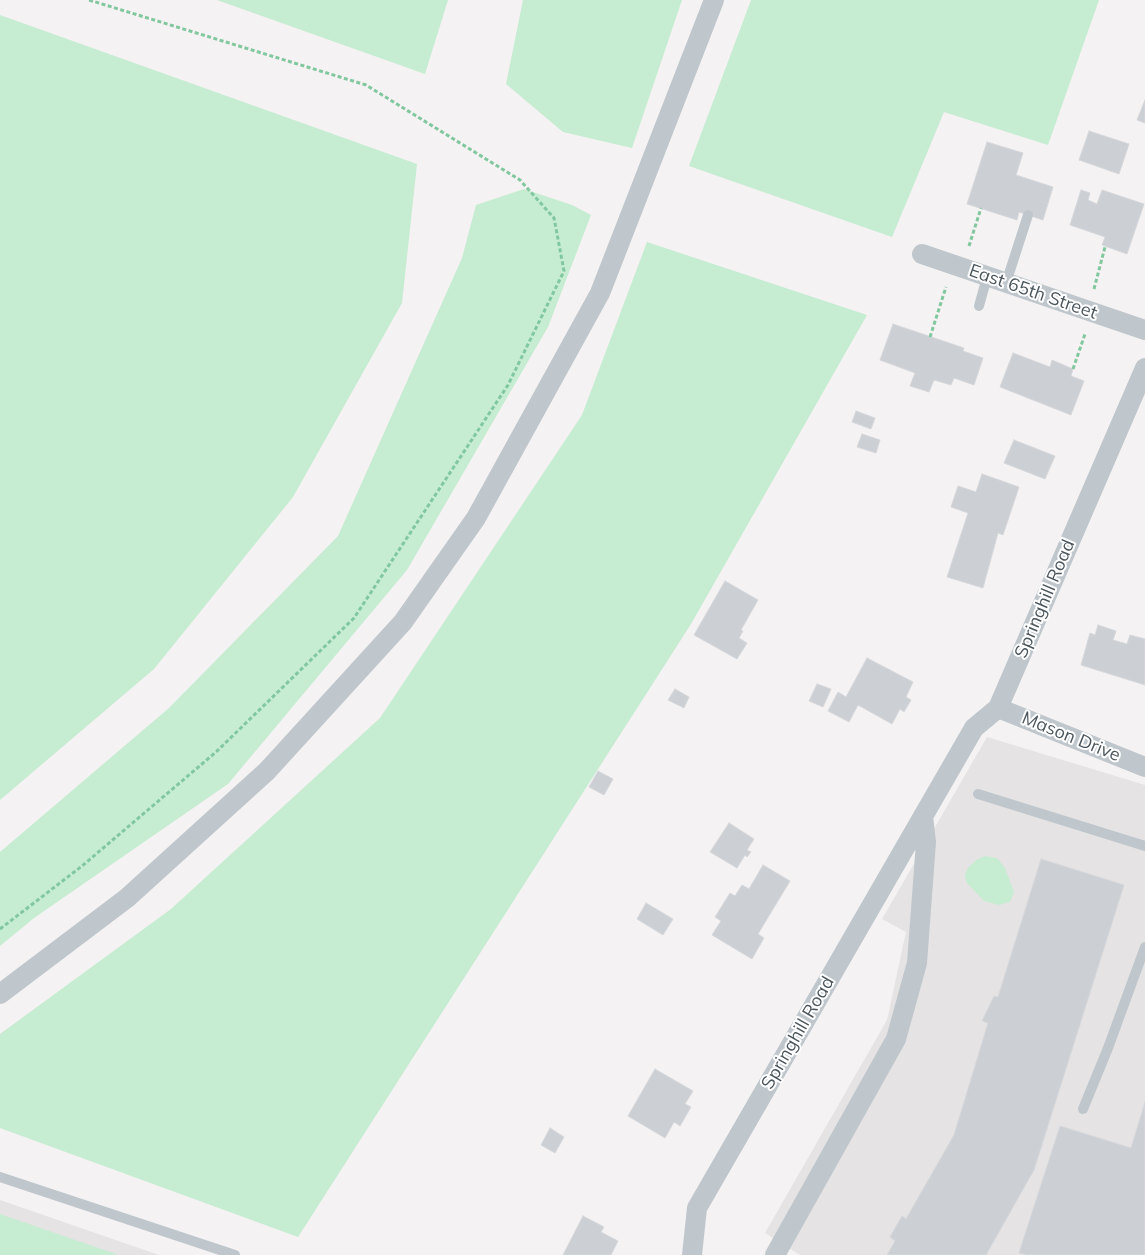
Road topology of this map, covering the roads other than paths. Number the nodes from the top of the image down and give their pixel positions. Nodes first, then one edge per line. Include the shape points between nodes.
1 (714, 0) edge
2 (1028, 215) dead end
3 (922, 254) dead end
4 (996, 280) junction
5 (979, 306) dead end
6 (1145, 330) edge
7 (1145, 368) edge
8 (998, 708) junction
9 (1145, 767) edge
10 (978, 794) dead end
11 (923, 816) junction
12 (1145, 846) edge
13 (1145, 947) edge
14 (0, 994) edge
15 (1083, 1109) dead end
16 (0, 1177) edge
17 (235, 1255) edge
18 (692, 1255) edge
19 (775, 1255) edge

1 - 14 street via 600,293 476,518 408,614 266,771 127,898
2 - 4 lane
3 - 4 street, East 65th Street
4 - 5 lane
4 - 6 street, East 65th Street
7 - 8 street, Springhill Road
8 - 9 street, Mason Drive
8 - 11 street, Springhill Road via 974,728
10 - 12 lane
11 - 18 street, Springhill Road via 696,1208
11 - 19 street via 926,842 918,963 896,1038
13 - 15 lane
16 - 17 lane

